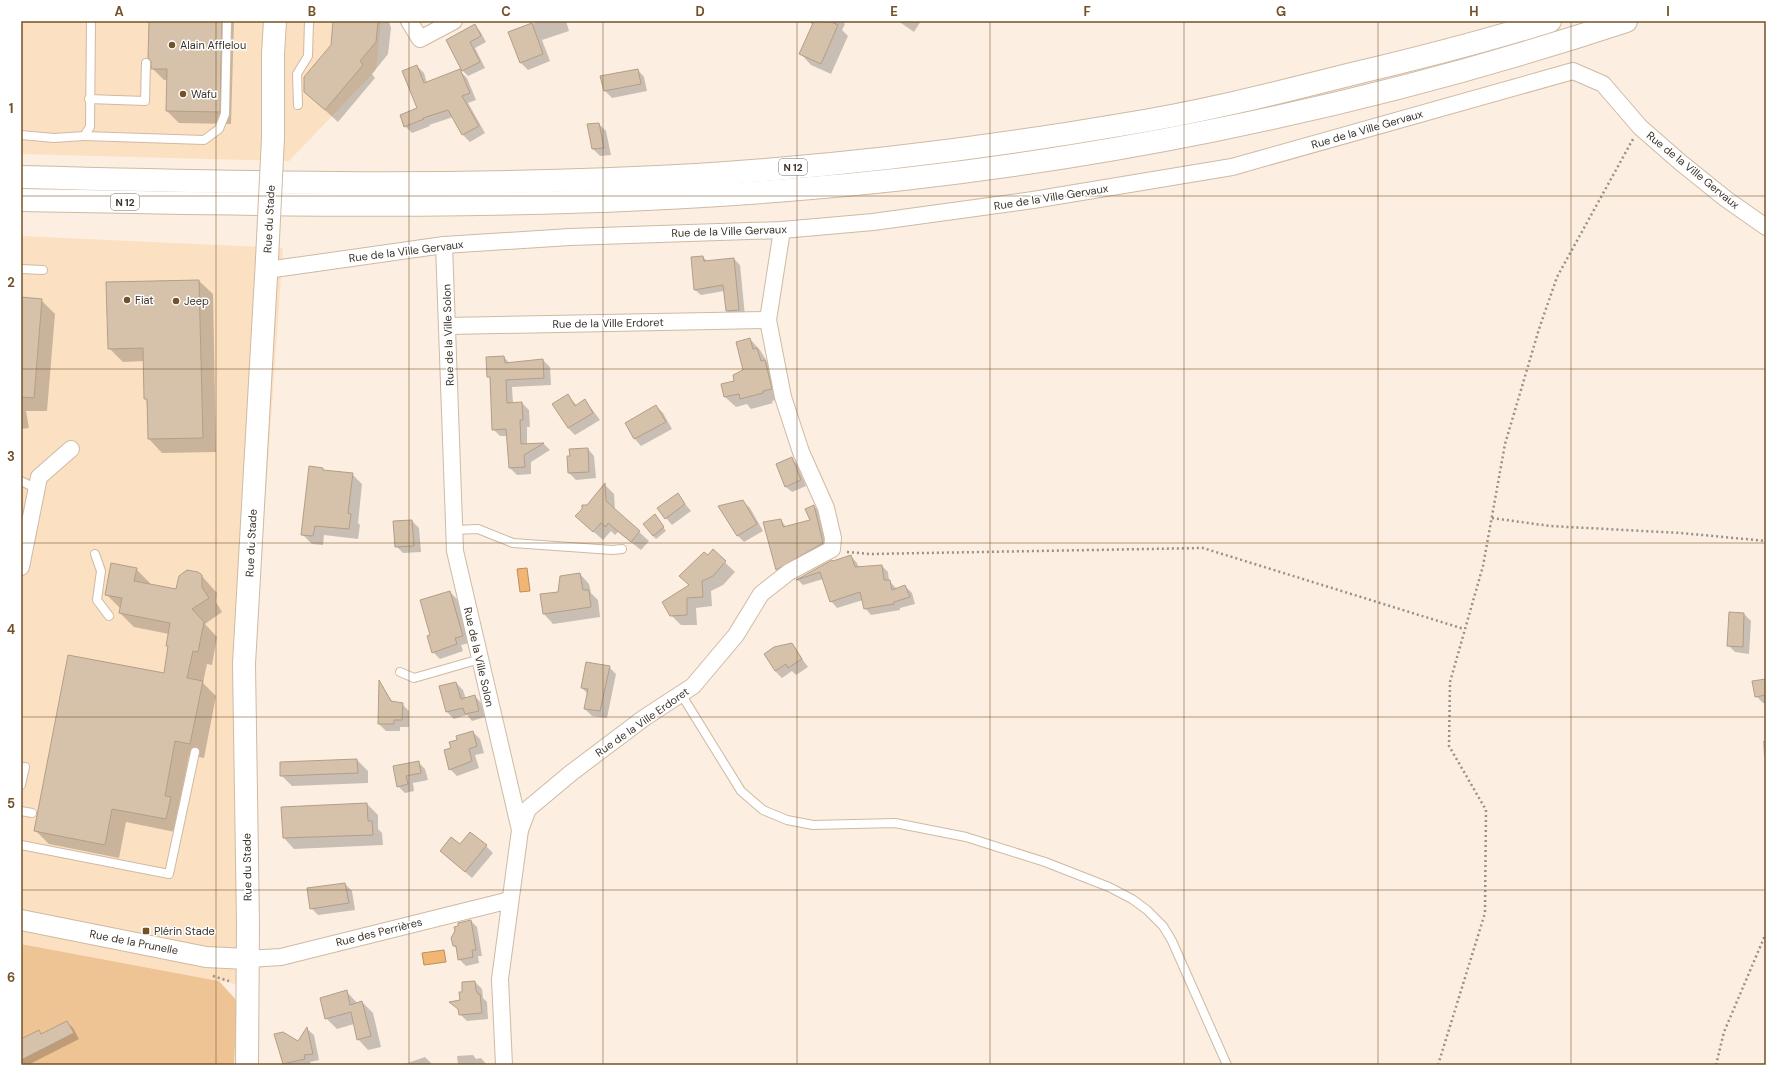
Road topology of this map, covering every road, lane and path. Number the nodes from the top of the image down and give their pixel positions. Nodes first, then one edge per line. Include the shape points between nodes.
1 (91, 21) edge
2 (227, 21) edge
3 (275, 21) edge
4 (309, 21) edge
5 (409, 21) edge
6 (454, 21) edge
7 (1550, 21) edge
8 (1626, 21) edge
9 (146, 63) dead end
10 (89, 100) junction
11 (298, 105) dead end
12 (1640, 127) junction
13 (21, 134) edge
14 (84, 136) junction
15 (21, 177) edge
16 (21, 200) edge
17 (1766, 227) edge
18 (782, 230) junction
19 (444, 245) junction
20 (267, 264) junction
21 (21, 269) edge
22 (44, 270) dead end
23 (768, 320) junction
24 (448, 326) junction
25 (71, 449) dead end
26 (21, 481) edge
27 (37, 489) junction
28 (1492, 518) junction
29 (454, 530) junction
30 (1766, 542) edge
31 (23, 547) edge
32 (622, 549) dead end
33 (832, 549) junction
34 (95, 554) dead end
35 (21, 566) edge
36 (109, 616) dead end
37 (1464, 629) junction
38 (480, 659) junction
39 (400, 672) dead end
40 (681, 694) junction
41 (195, 752) dead end
42 (25, 767) dead end
43 (21, 785) edge
44 (21, 811) edge
45 (32, 813) dead end
46 (520, 830) junction
47 (21, 845) edge
48 (510, 900) junction
49 (21, 920) edge
50 (1766, 933) edge
51 (248, 959) junction
52 (247, 1065) edge
53 (504, 1065) edge
54 (1227, 1065) edge
55 (1438, 1065) edge
56 (1716, 1065) edge

1 - 10 lane
2 - 14 lane via 225,114 219,129 204,140
3 - 20 main road, Rue du Stade, bridge
4 - 11 lane via 308,56 297,74
5 - 6 street via 420,39
7 - 15 main road, N 12 via 1408,61 1122,125 910,155 816,165 696,174 443,183 193,182
8 - 16 main road, N 12 via 1461,72 1247,123 1070,155 887,180 717,195 535,204 338,205
9 - 10 lane via 145,100
10 - 14 lane via 90,127
12 - 17 street, Rue de la Ville Gervaux via 1703,181
12 - 18 street, Rue de la Ville Gervaux via 1603,84 1573,71 1232,167 1033,200 873,222
12 - 28 path via 1557,277 1538,329 1505,444
13 - 14 lane via 54,138
18 - 19 street, Rue de la Ville Gervaux via 570,237
18 - 23 street
19 - 20 street, Rue de la Ville Gervaux
19 - 24 street, Rue de la Ville Solon
20 - 51 main road, Rue du Stade via 244,664
21 - 22 lane
23 - 24 street, Rue de la Ville Erdoret
23 - 33 street via 782,397 801,452 826,508 833,538
24 - 29 street, Rue de la Ville Solon
25 - 27 street via 39,477
26 - 27 lane
27 - 31 street
28 - 30 path via 1550,526 1681,533
28 - 37 path via 1483,566
29 - 32 lane via 478,529 513,543
29 - 38 street, Rue de la Ville Solon via 455,551
31 - 35 street
33 - 37 path via 854,554 870,554 1204,548
33 - 40 street, Rue de la Ville Erdoret via 789,572 761,594 736,635 694,686
34 - 36 lane via 101,571 97,600
37 - 55 path via 1450,682 1449,746 1486,810 1485,913
38 - 39 lane via 414,678
38 - 46 street, Rue de la Ville Solon
40 - 46 street, Rue de la Ville Erdoret via 590,758 528,809
40 - 54 lane via 741,791 763,810 787,820 813,825 895,823 966,837 1045,862 1109,887 1132,899 1163,926 1172,941
41 - 47 lane via 169,874
42 - 43 lane
44 - 45 lane
46 - 48 street, Rue de la Ville Solon
48 - 51 street, Rue des Perrières via 281,957
48 - 53 street, Rue de la Ville Solon via 500,978
49 - 51 street, Rue de la Prunelle via 206,957
50 - 56 path via 1724,1032
51 - 52 main road, Rue du Stade

